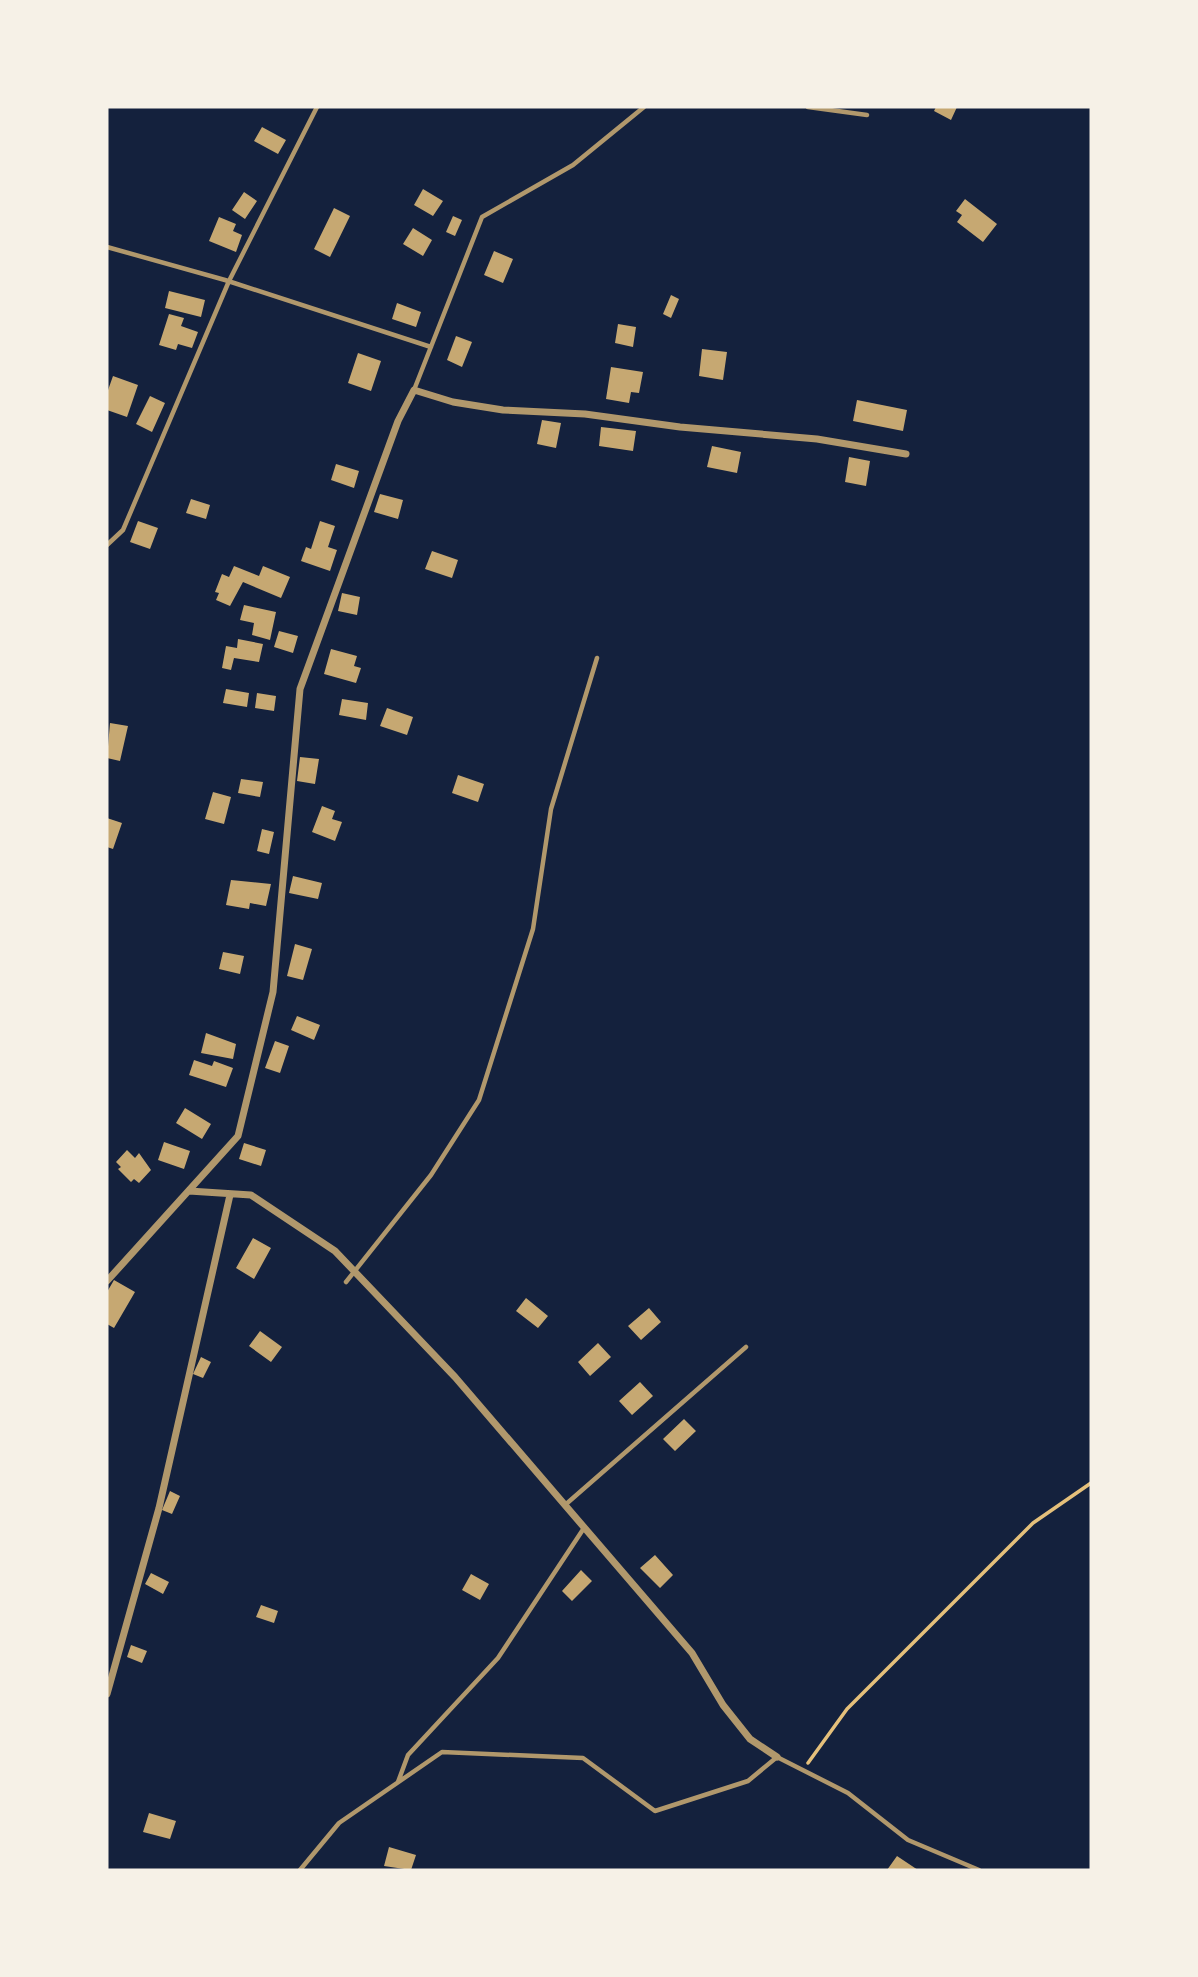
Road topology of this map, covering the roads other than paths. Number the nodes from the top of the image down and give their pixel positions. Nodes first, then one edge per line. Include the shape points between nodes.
1 (317, 107) edge
2 (644, 107) edge
3 (808, 107) edge
4 (867, 115) dead end
5 (107, 247) edge
6 (229, 281) junction
7 (431, 347) junction
8 (414, 390) junction
9 (906, 454) dead end
10 (107, 545) edge
11 (597, 658) dead end
12 (189, 1191) junction
13 (230, 1195) junction
14 (355, 1272) junction
15 (107, 1281) edge
16 (346, 1282) dead end
17 (746, 1347) dead end
18 (565, 1505) junction
19 (584, 1527) junction
20 (107, 1694) edge
21 (777, 1757) junction
22 (398, 1783) junction
23 (300, 1870) edge
24 (979, 1870) edge

1 - 6 lane
2 - 7 lane via 573,165 482,217
3 - 4 lane
5 - 6 lane
6 - 7 lane
6 - 10 lane via 123,530
7 - 8 lane
8 - 9 street via 503,410 585,414 817,439
8 - 12 street via 398,421 300,689 273,992 238,1136
11 - 14 lane via 551,809 533,929 479,1100 431,1175
12 - 13 street
12 - 15 street
13 - 14 street via 251,1195 291,1219
13 - 20 street via 159,1508
14 - 16 lane
14 - 18 street via 455,1377
17 - 18 lane
18 - 19 street
19 - 21 street via 692,1653 750,1739
19 - 22 lane via 498,1658 408,1755
21 - 22 lane via 748,1781 655,1811 583,1758 442,1752
21 - 24 lane via 848,1793 908,1840
22 - 23 lane via 339,1823

